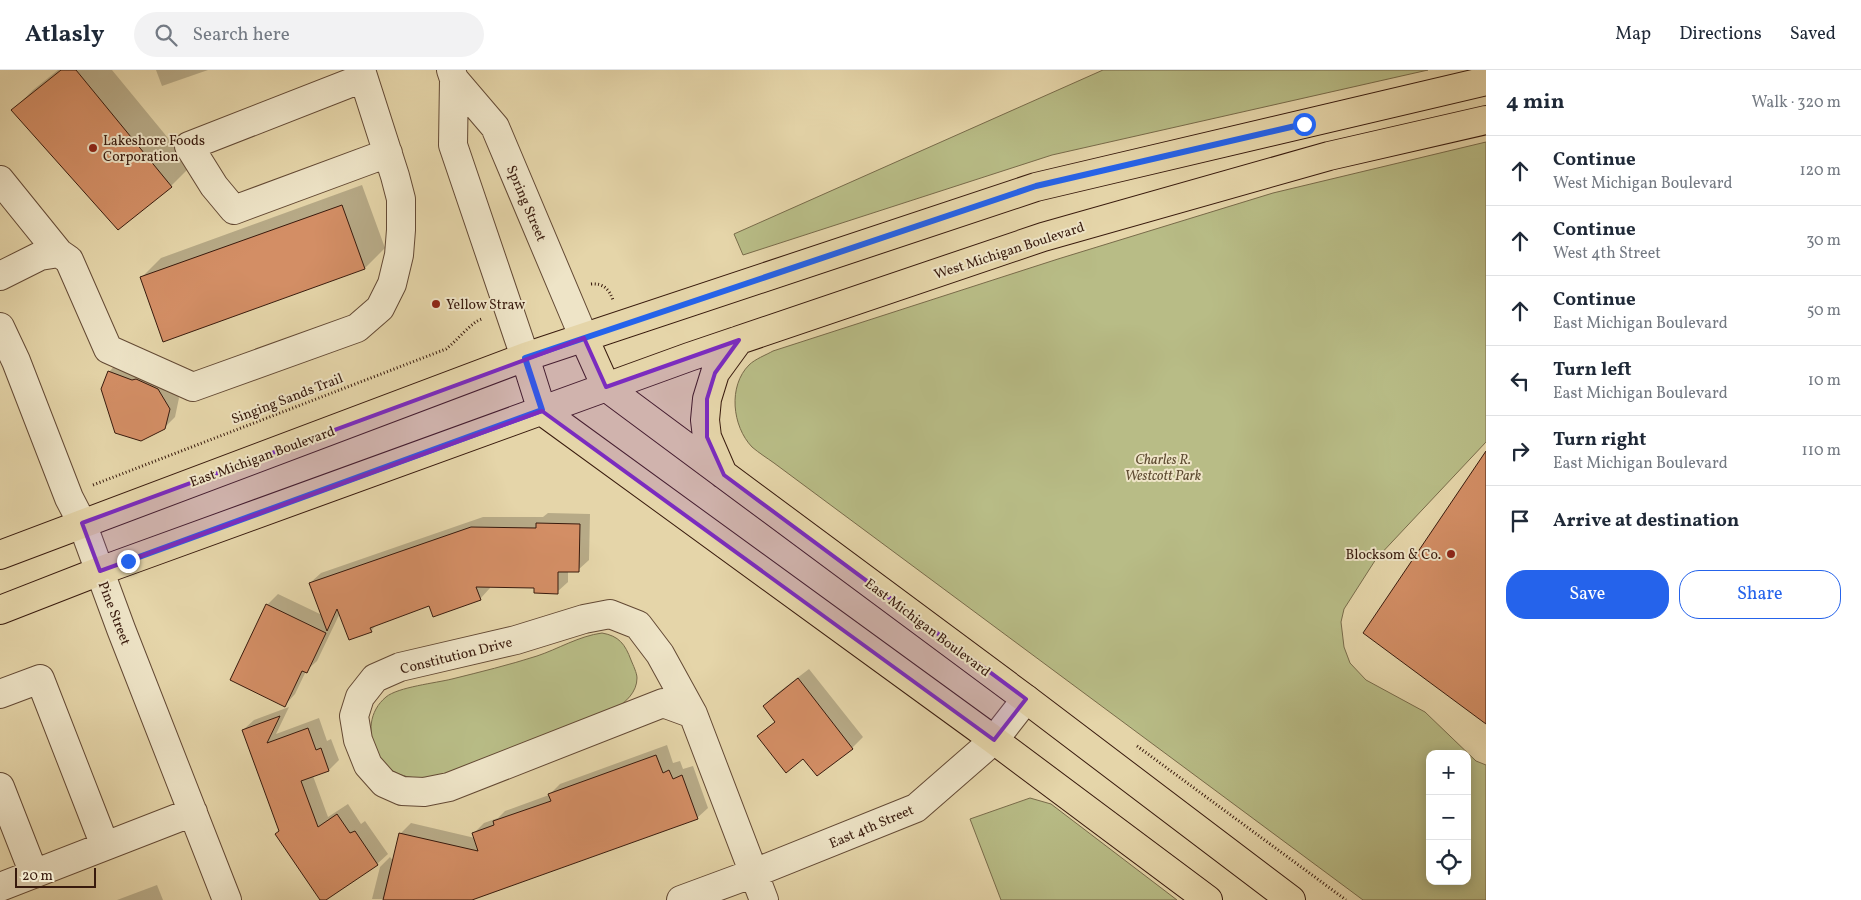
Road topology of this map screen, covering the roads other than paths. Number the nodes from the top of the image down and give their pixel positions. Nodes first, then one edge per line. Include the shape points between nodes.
1 (362, 74) edge
2 (452, 74) edge
3 (1486, 81) edge
4 (1486, 120) edge
5 (388, 153) junction
6 (0, 180) edge
7 (59, 253) junction
8 (0, 276) edge
9 (0, 327) edge
10 (584, 338) junction
11 (739, 340) junction
12 (525, 358) junction
13 (606, 387) junction
14 (542, 410) junction
15 (724, 475) junction
16 (82, 524) junction
17 (0, 555) edge
18 (100, 571) junction
19 (0, 610) edge
20 (0, 694) edge
21 (1026, 699) junction
22 (693, 714) junction
23 (994, 740) junction
24 (0, 787) edge
25 (194, 812) junction
26 (106, 846) junction
27 (754, 873) junction
28 (34, 874) junction
29 (0, 887) edge
30 (227, 900) edge
31 (681, 900) edge
32 (764, 900) edge
33 (1208, 900) edge
34 (1291, 900) edge

1 - 5 street
1 - 5 street via 189,146 214,186 234,210
2 - 10 street, Spring Street via 495,127
2 - 12 street, Spring Street via 453,145
3 - 10 main road, East Michigan Boulevard via 1036,186
4 - 11 main road, West Michigan Boulevard via 1328,156 1043,237
5 - 7 street via 401,199 401,230 392,284 380,308 357,328 194,387 108,349 69,260
6 - 7 street
7 - 8 street via 40,256
9 - 16 street, Pine Street
10 - 12 main road, East Michigan Boulevard
10 - 13 main road, East Michigan Boulevard
11 - 13 main road, West Michigan Boulevard
11 - 15 main road via 715,373 707,399 707,437
12 - 14 main road
12 - 16 main road, East Michigan Boulevard
13 - 14 main road, West Michigan Boulevard
13 - 15 main road, East Michigan Boulevard
14 - 18 main road
14 - 23 main road
15 - 21 main road, East Michigan Boulevard
16 - 17 main road, East Michigan Boulevard
16 - 18 street, Pine Street
18 - 19 main road
18 - 25 street, Pine Street
20 - 26 street via 40,679
21 - 23 street, East 4th Street
21 - 34 main road, East Michigan Boulevard
22 - 22 street, Constitution Drive via 663,703 449,787 424,792 402,791 384,783 368,765 358,740 354,716 360,697 375,678 400,667 610,614 638,625 660,654
22 - 27 street, Constitution Drive
23 - 27 street, East 4th Street via 916,808
23 - 33 main road
24 - 28 street
25 - 26 street
25 - 30 street, Pine Street
26 - 28 street
27 - 31 street, East 4th Street
27 - 32 street, Constitution Drive
28 - 29 street

